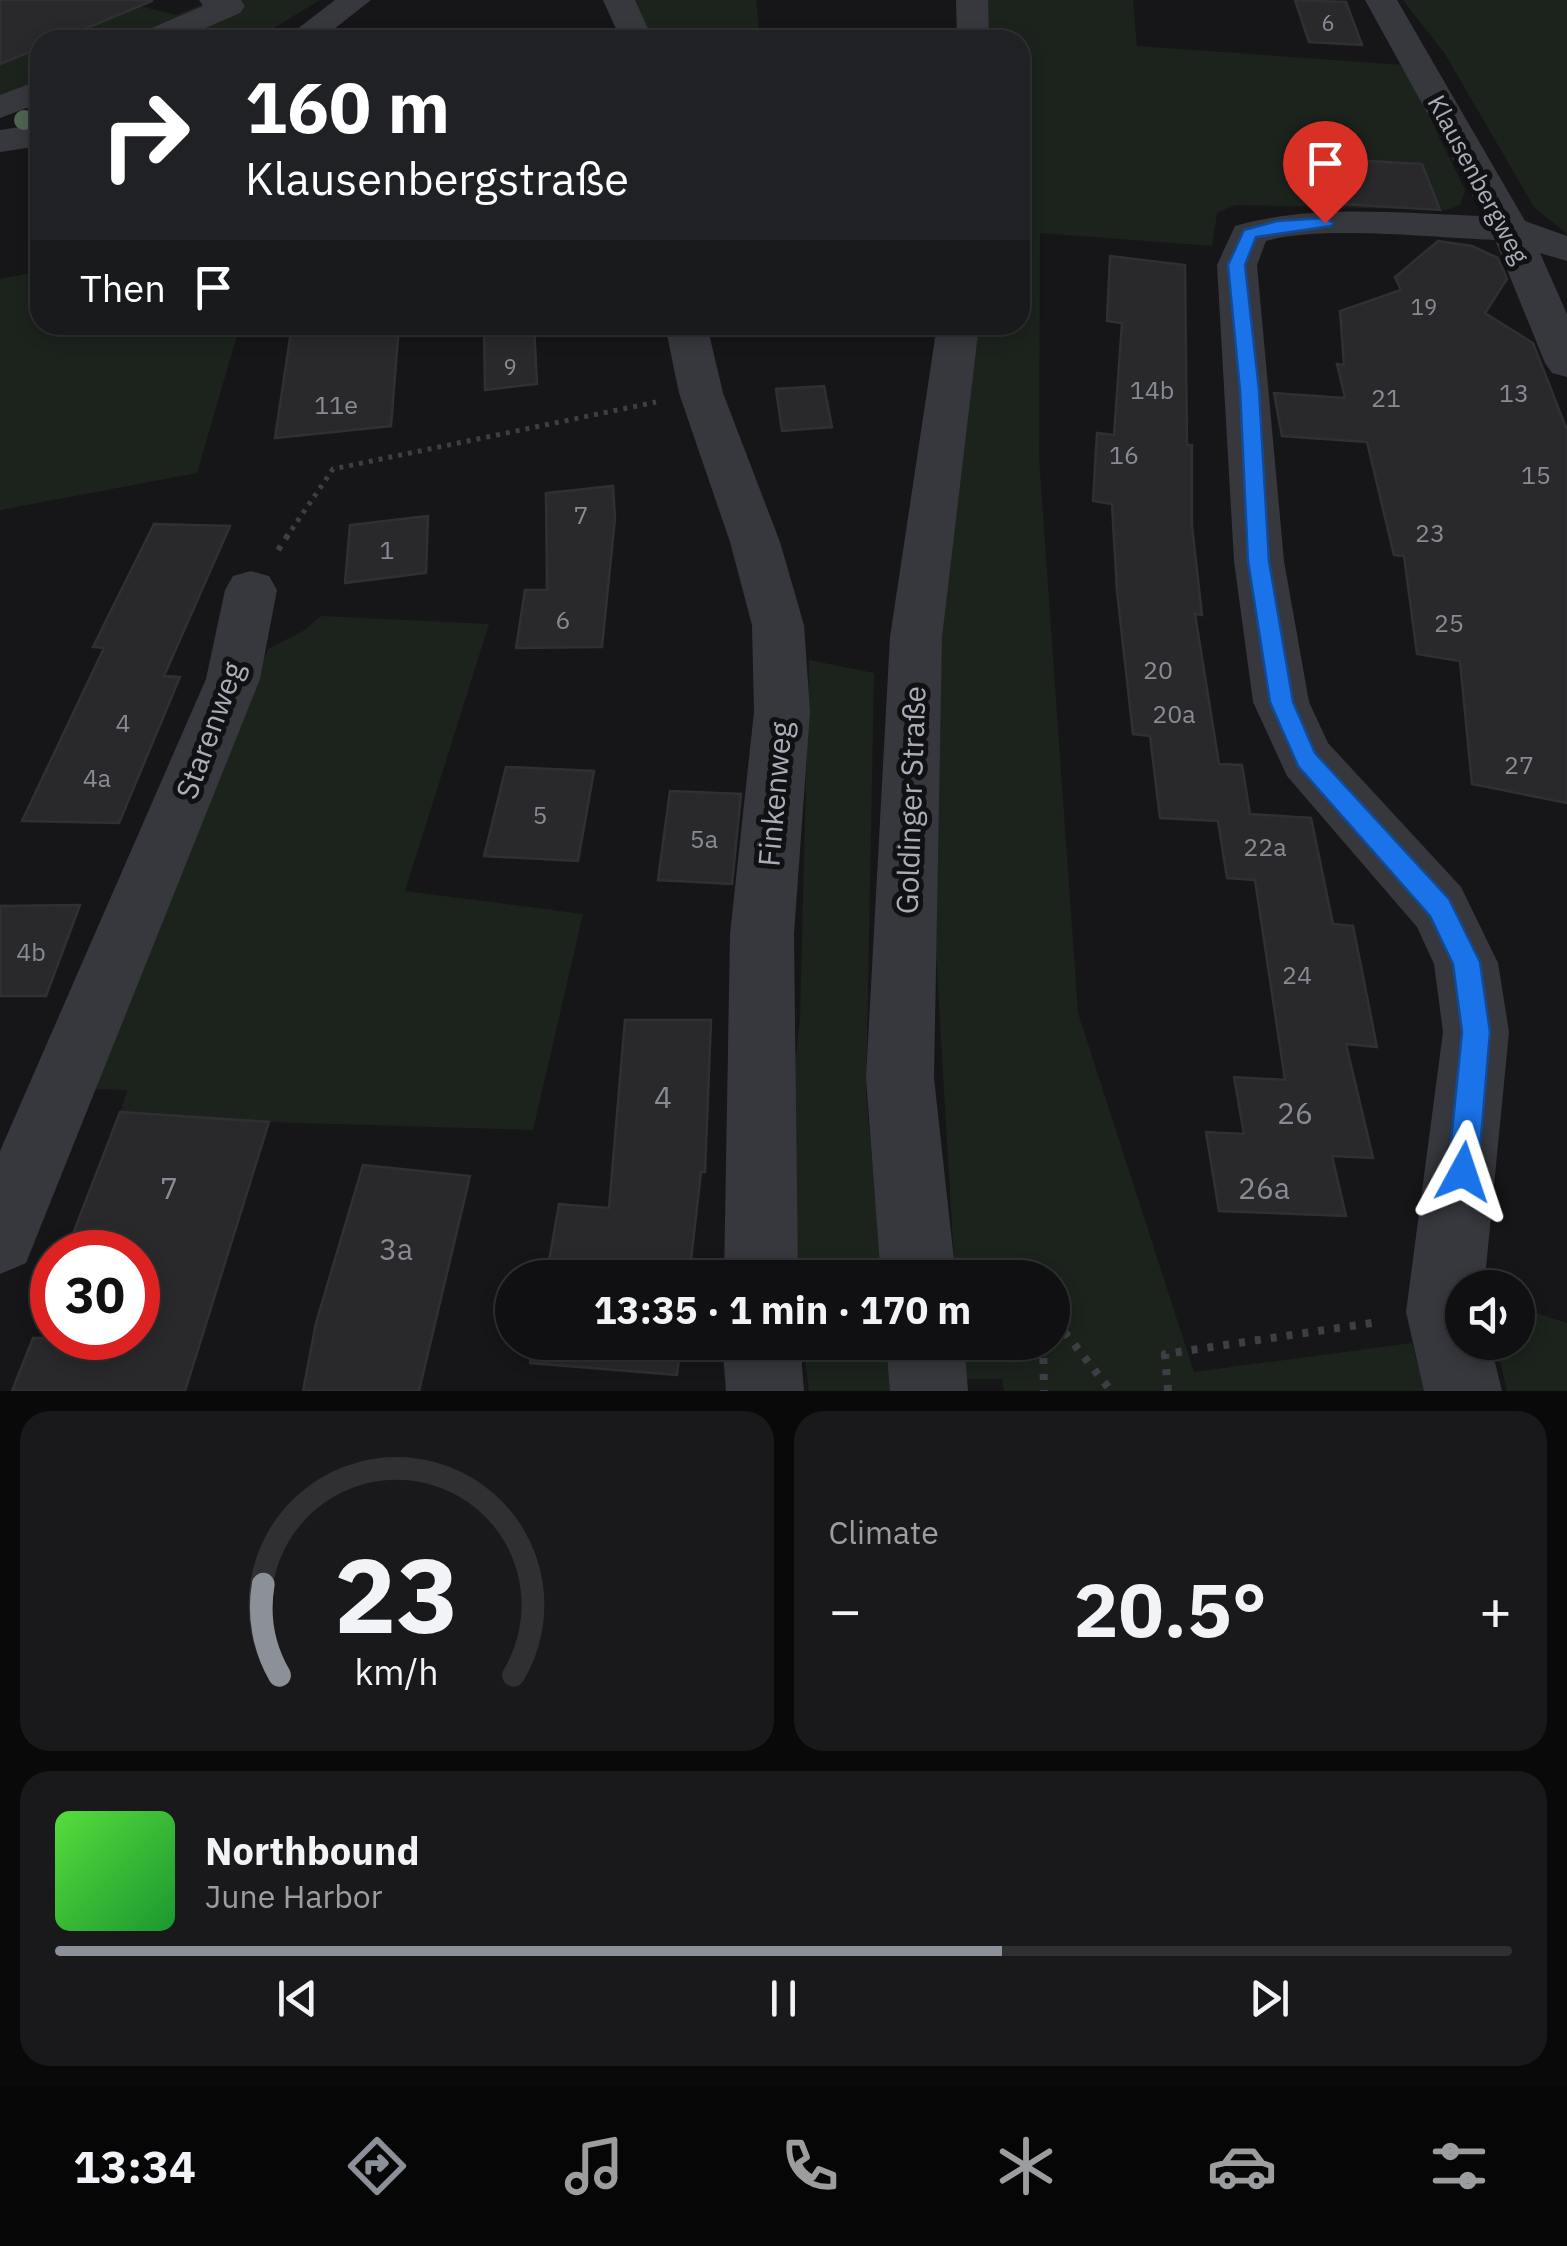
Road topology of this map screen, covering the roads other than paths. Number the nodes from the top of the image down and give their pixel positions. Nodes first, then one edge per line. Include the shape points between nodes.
1 (215, 0) edge
2 (356, 0) edge
3 (619, 0) edge
4 (972, 0) edge
5 (1381, 0) edge
6 (174, 30) edge
7 (313, 30) edge
8 (632, 30) edge
9 (973, 30) edge
10 (30, 94) edge
11 (0, 108) edge
12 (30, 137) edge
13 (0, 142) edge
14 (1510, 229) junction
15 (1567, 249) edge
16 (688, 335) edge
17 (957, 335) edge
18 (1567, 363) edge
19 (251, 590) road end
20 (0, 1237) edge
21 (761, 1260) edge
22 (917, 1260) edge
23 (762, 1360) edge
24 (926, 1360) edge
25 (765, 1391) edge
26 (929, 1391) edge
27 (1463, 1391) edge

1 - 6 street via 228,6
2 - 7 street
3 - 8 street
4 - 9 street
5 - 14 street, Klausenbergweg
10 - 11 street
12 - 13 street
14 - 15 street
14 - 18 street, Klausenbergweg
14 - 27 street via 1277,226 1249,234 1237,265 1258,561 1282,702 1306,759 1440,908 1466,962 1476,1032 1444,1312
16 - 21 street, Finkenweg via 778,625 782,712 762,934
17 - 22 street, Goldinger Straße via 916,637 900,1078
19 - 20 street, Starenweg via 233,679
23 - 25 street
24 - 26 street

